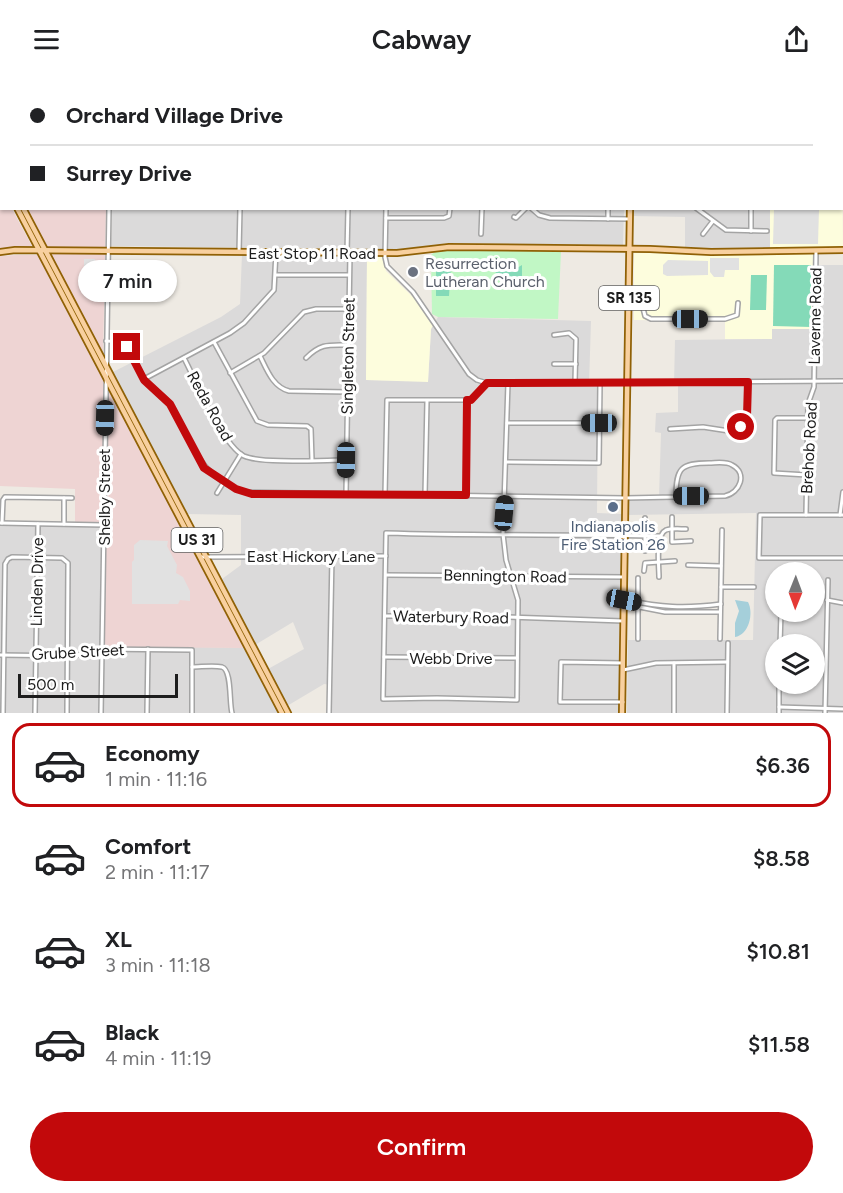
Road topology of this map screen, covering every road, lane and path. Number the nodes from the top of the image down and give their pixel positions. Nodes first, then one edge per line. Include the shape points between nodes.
1 (18, 210) edge
2 (24, 210) edge
3 (109, 210) edge
4 (240, 210) edge
5 (348, 210) edge
6 (386, 210) edge
7 (450, 210) edge
8 (482, 210) edge
9 (524, 210) edge
10 (533, 210) edge
11 (608, 210) edge
12 (630, 210) edge
13 (699, 210) edge
14 (751, 210) edge
15 (514, 217) dead end
16 (386, 218) junction
17 (608, 219) junction
18 (630, 219) junction
19 (713, 221) junction
20 (751, 231) junction
21 (767, 231) dead end
22 (481, 234) dead end
23 (703, 234) dead end
24 (629, 249) junction
25 (39, 250) junction
26 (45, 250) junction
27 (816, 250) junction
28 (843, 250) edge
29 (107, 251) junction
30 (0, 252) edge
31 (239, 252) junction
32 (276, 252) junction
33 (348, 253) junction
34 (385, 253) junction
35 (276, 275) junction
36 (349, 275) junction
37 (628, 303) junction
38 (738, 303) dead end
39 (349, 309) junction
40 (554, 334) dead end
41 (106, 341) junction
42 (214, 342) junction
43 (348, 345) junction
44 (260, 356) junction
45 (184, 358) junction
46 (306, 358) dead end
47 (554, 364) dead end
48 (576, 364) junction
49 (106, 366) junction
50 (230, 373) junction
51 (105, 378) junction
52 (144, 379) junction
53 (814, 381) junction
54 (843, 381) edge
55 (748, 382) junction
56 (487, 383) junction
57 (508, 383) junction
58 (575, 383) junction
59 (600, 383) junction
60 (627, 383) junction
61 (348, 392) junction
62 (427, 400) junction
63 (467, 400) junction
64 (808, 418) junction
65 (507, 423) junction
66 (599, 423) junction
67 (670, 429) dead end
68 (241, 454) junction
69 (312, 460) junction
70 (346, 460) junction
71 (506, 462) junction
72 (807, 475) junction
73 (224, 482) junction
74 (843, 492) edge
75 (217, 493) dead end
76 (346, 494) junction
77 (385, 495) junction
78 (425, 495) junction
79 (466, 495) junction
80 (506, 495) junction
81 (676, 496) junction
82 (64, 498) junction
83 (72, 498) dead end
84 (625, 498) junction
85 (806, 515) junction
86 (842, 515) edge
87 (672, 517) dead end
88 (645, 518) dead end
89 (1, 524) edge
90 (38, 524) junction
91 (64, 524) junction
92 (104, 525) junction
93 (672, 529) junction
94 (686, 529) dead end
95 (722, 530) dead end
96 (503, 534) junction
97 (625, 535) junction
98 (645, 536) junction
99 (660, 536) junction
100 (691, 541) dead end
101 (645, 551) dead end
102 (332, 555) junction
103 (203, 556) junction
104 (386, 556) junction
105 (37, 558) junction
106 (843, 558) edge
107 (675, 561) dead end
108 (659, 562) junction
109 (688, 564) dead end
110 (721, 566) junction
111 (645, 571) dead end
112 (386, 575) junction
113 (511, 576) junction
114 (624, 577) junction
115 (658, 577) dead end
116 (638, 578) dead end
117 (828, 580) dead end
118 (721, 587) junction
119 (754, 587) dead end
120 (828, 600) junction
121 (624, 602) junction
122 (843, 603) edge
123 (721, 604) junction
124 (638, 605) junction
125 (721, 612) junction
126 (385, 616) junction
127 (518, 619) junction
128 (624, 621) junction
129 (638, 639) dead end
130 (720, 639) dead end
131 (728, 643) dead end
132 (102, 649) junction
133 (148, 649) junction
134 (2, 655) edge
135 (36, 655) junction
136 (67, 656) junction
137 (384, 657) junction
138 (517, 658) junction
139 (727, 662) junction
140 (623, 663) junction
141 (674, 663) junction
142 (192, 667) junction
143 (623, 670) junction
144 (780, 694) edge
145 (622, 702) junction
146 (779, 707) junction
147 (843, 709) edge
148 (825, 711) edge
149 (3, 713) edge
150 (35, 713) edge
151 (66, 713) edge
152 (102, 713) edge
153 (147, 713) edge
154 (192, 713) edge
155 (232, 713) edge
156 (282, 713) edge
157 (288, 713) edge
158 (329, 713) edge
159 (622, 713) edge
160 (674, 713) edge
161 (727, 713) edge
162 (779, 713) edge

1 - 25 main road, US 31
2 - 26 main road, US 31
3 - 29 street, Shelby Street
4 - 31 street
5 - 33 street, Singleton Street
6 - 16 street
7 - 16 street via 444,218
8 - 22 street
9 - 15 street
10 - 17 street via 550,218
11 - 17 street
12 - 18 main road, SR 135
13 - 19 street
14 - 20 street
16 - 34 street
17 - 18 street
18 - 24 main road, SR 135
19 - 20 street via 726,230
19 - 23 street
20 - 21 street
24 - 27 main road
24 - 34 main road via 449,247
24 - 37 main road, SR 135
25 - 26 main road, East Stop 11 Road
25 - 30 main road, East Stop 11 Road
25 - 51 main road, US 31
26 - 29 main road, East Stop 11 Road
26 - 49 main road, US 31
27 - 28 main road
27 - 53 street, Laverne Road
29 - 31 main road, East Stop 11 Road
29 - 41 street, Shelby Street
31 - 32 main road, East Stop 11 Road
32 - 33 main road, East Stop 11 Road
32 - 35 street
33 - 34 main road, East Stop 11 Road
33 - 36 street, Singleton Street
34 - 56 street, East Stop 11 Road via 388,268 412,292 469,374
35 - 36 street
35 - 42 street via 274,290 248,319
36 - 39 street, Singleton Street
37 - 38 street via 642,304 645,316 651,319 732,318 737,315
37 - 60 main road, SR 135
39 - 43 street, Singleton Street
39 - 44 street via 304,312
40 - 48 street via 574,336
41 - 49 street, Shelby Street
41 - 52 street via 126,345
42 - 45 street
42 - 50 street
43 - 46 street via 322,346
43 - 61 street, Singleton Street
44 - 50 street
44 - 61 street via 282,390
45 - 52 street
45 - 68 street, Reda Road via 227,440
47 - 48 street
48 - 58 street
49 - 51 street, Shelby Street
49 - 103 main road, US 31
50 - 69 street via 258,422 311,429
51 - 92 street, Shelby Street
51 - 103 main road, US 31
52 - 73 street via 170,404 204,468
53 - 54 street
53 - 55 street
53 - 64 street, Brehob Road
55 - 60 street
55 - 67 street via 747,416 740,428
56 - 57 street
56 - 63 street
57 - 58 street
57 - 65 street
58 - 59 street
59 - 60 street
59 - 66 street
60 - 84 main road, SR 135
61 - 70 street, Singleton Street
62 - 63 street
62 - 77 street via 387,400
62 - 78 street
63 - 79 street
64 - 72 street, Brehob Road
64 - 72 street via 775,420 774,473
65 - 66 street
65 - 71 street
66 - 71 street via 599,463
68 - 69 street, Reda Road via 256,459
68 - 73 street
69 - 70 street, Reda Road
70 - 76 street, Singleton Street
71 - 80 street
72 - 85 street, Brehob Road
73 - 75 street
73 - 76 street via 252,494
74 - 86 street
76 - 77 street
77 - 78 street
78 - 79 street
79 - 80 street
80 - 84 street
80 - 96 street
81 - 81 street via 678,473 690,464 726,463 739,471 741,478 736,491 728,496
81 - 84 street
82 - 83 street
82 - 89 street via 5,497
82 - 91 street
84 - 97 main road, SR 135
85 - 86 street
85 - 106 street via 760,515 759,558
87 - 93 street
88 - 98 street
89 - 90 street
90 - 91 street
90 - 105 street, Linden Drive
91 - 92 street
92 - 132 street, Shelby Street
93 - 94 street
93 - 99 street
93 - 100 street via 672,542
95 - 110 street
96 - 97 street, East Hickory Lane
96 - 104 street, East Hickory Lane via 387,533
96 - 113 street
97 - 98 street, East Hickory Lane
97 - 114 main road, SR 135
98 - 99 street, East Hickory Lane
98 - 101 street
99 - 108 street
102 - 103 street, East Hickory Lane
102 - 104 street, East Hickory Lane
102 - 158 street
103 - 156 main road, US 31
103 - 157 main road, US 31
104 - 112 street
105 - 134 street via 8,559 5,564
105 - 135 street, Linden Drive
105 - 136 street via 62,558 69,565
107 - 108 street
108 - 111 street via 645,563
108 - 115 street
109 - 110 street
110 - 118 street
112 - 113 street, Bennington Road
112 - 126 street
113 - 114 street, Bennington Road
113 - 127 street via 518,596
114 - 121 main road, SR 135
116 - 124 street
117 - 120 street
118 - 119 street
118 - 123 street
120 - 122 street
120 - 148 street
121 - 124 street
121 - 128 main road, SR 135
123 - 124 street via 693,608
123 - 125 street
124 - 125 street via 665,612
124 - 129 street
125 - 130 street
126 - 127 street, Waterbury Road
126 - 137 street
127 - 128 street, Waterbury Road
127 - 138 street
128 - 140 main road, SR 135
131 - 139 street
132 - 133 street, Grube Street
132 - 136 street, Grube Street
132 - 152 street, Shelby Street
133 - 142 street, Grube Street via 192,650
133 - 153 street
134 - 135 street, Grube Street
134 - 149 street
135 - 136 street, Grube Street
135 - 150 street, Linden Drive
136 - 151 street
137 - 138 street, Webb Drive
137 - 138 street via 383,699 517,700
139 - 141 street
139 - 161 street
140 - 143 main road, SR 135
140 - 145 street via 561,662 560,702
141 - 143 street
141 - 160 street
142 - 154 street
142 - 155 street via 226,669
143 - 145 main road, SR 135
144 - 146 street
145 - 159 main road, SR 135
146 - 148 street
146 - 162 street
147 - 148 street

